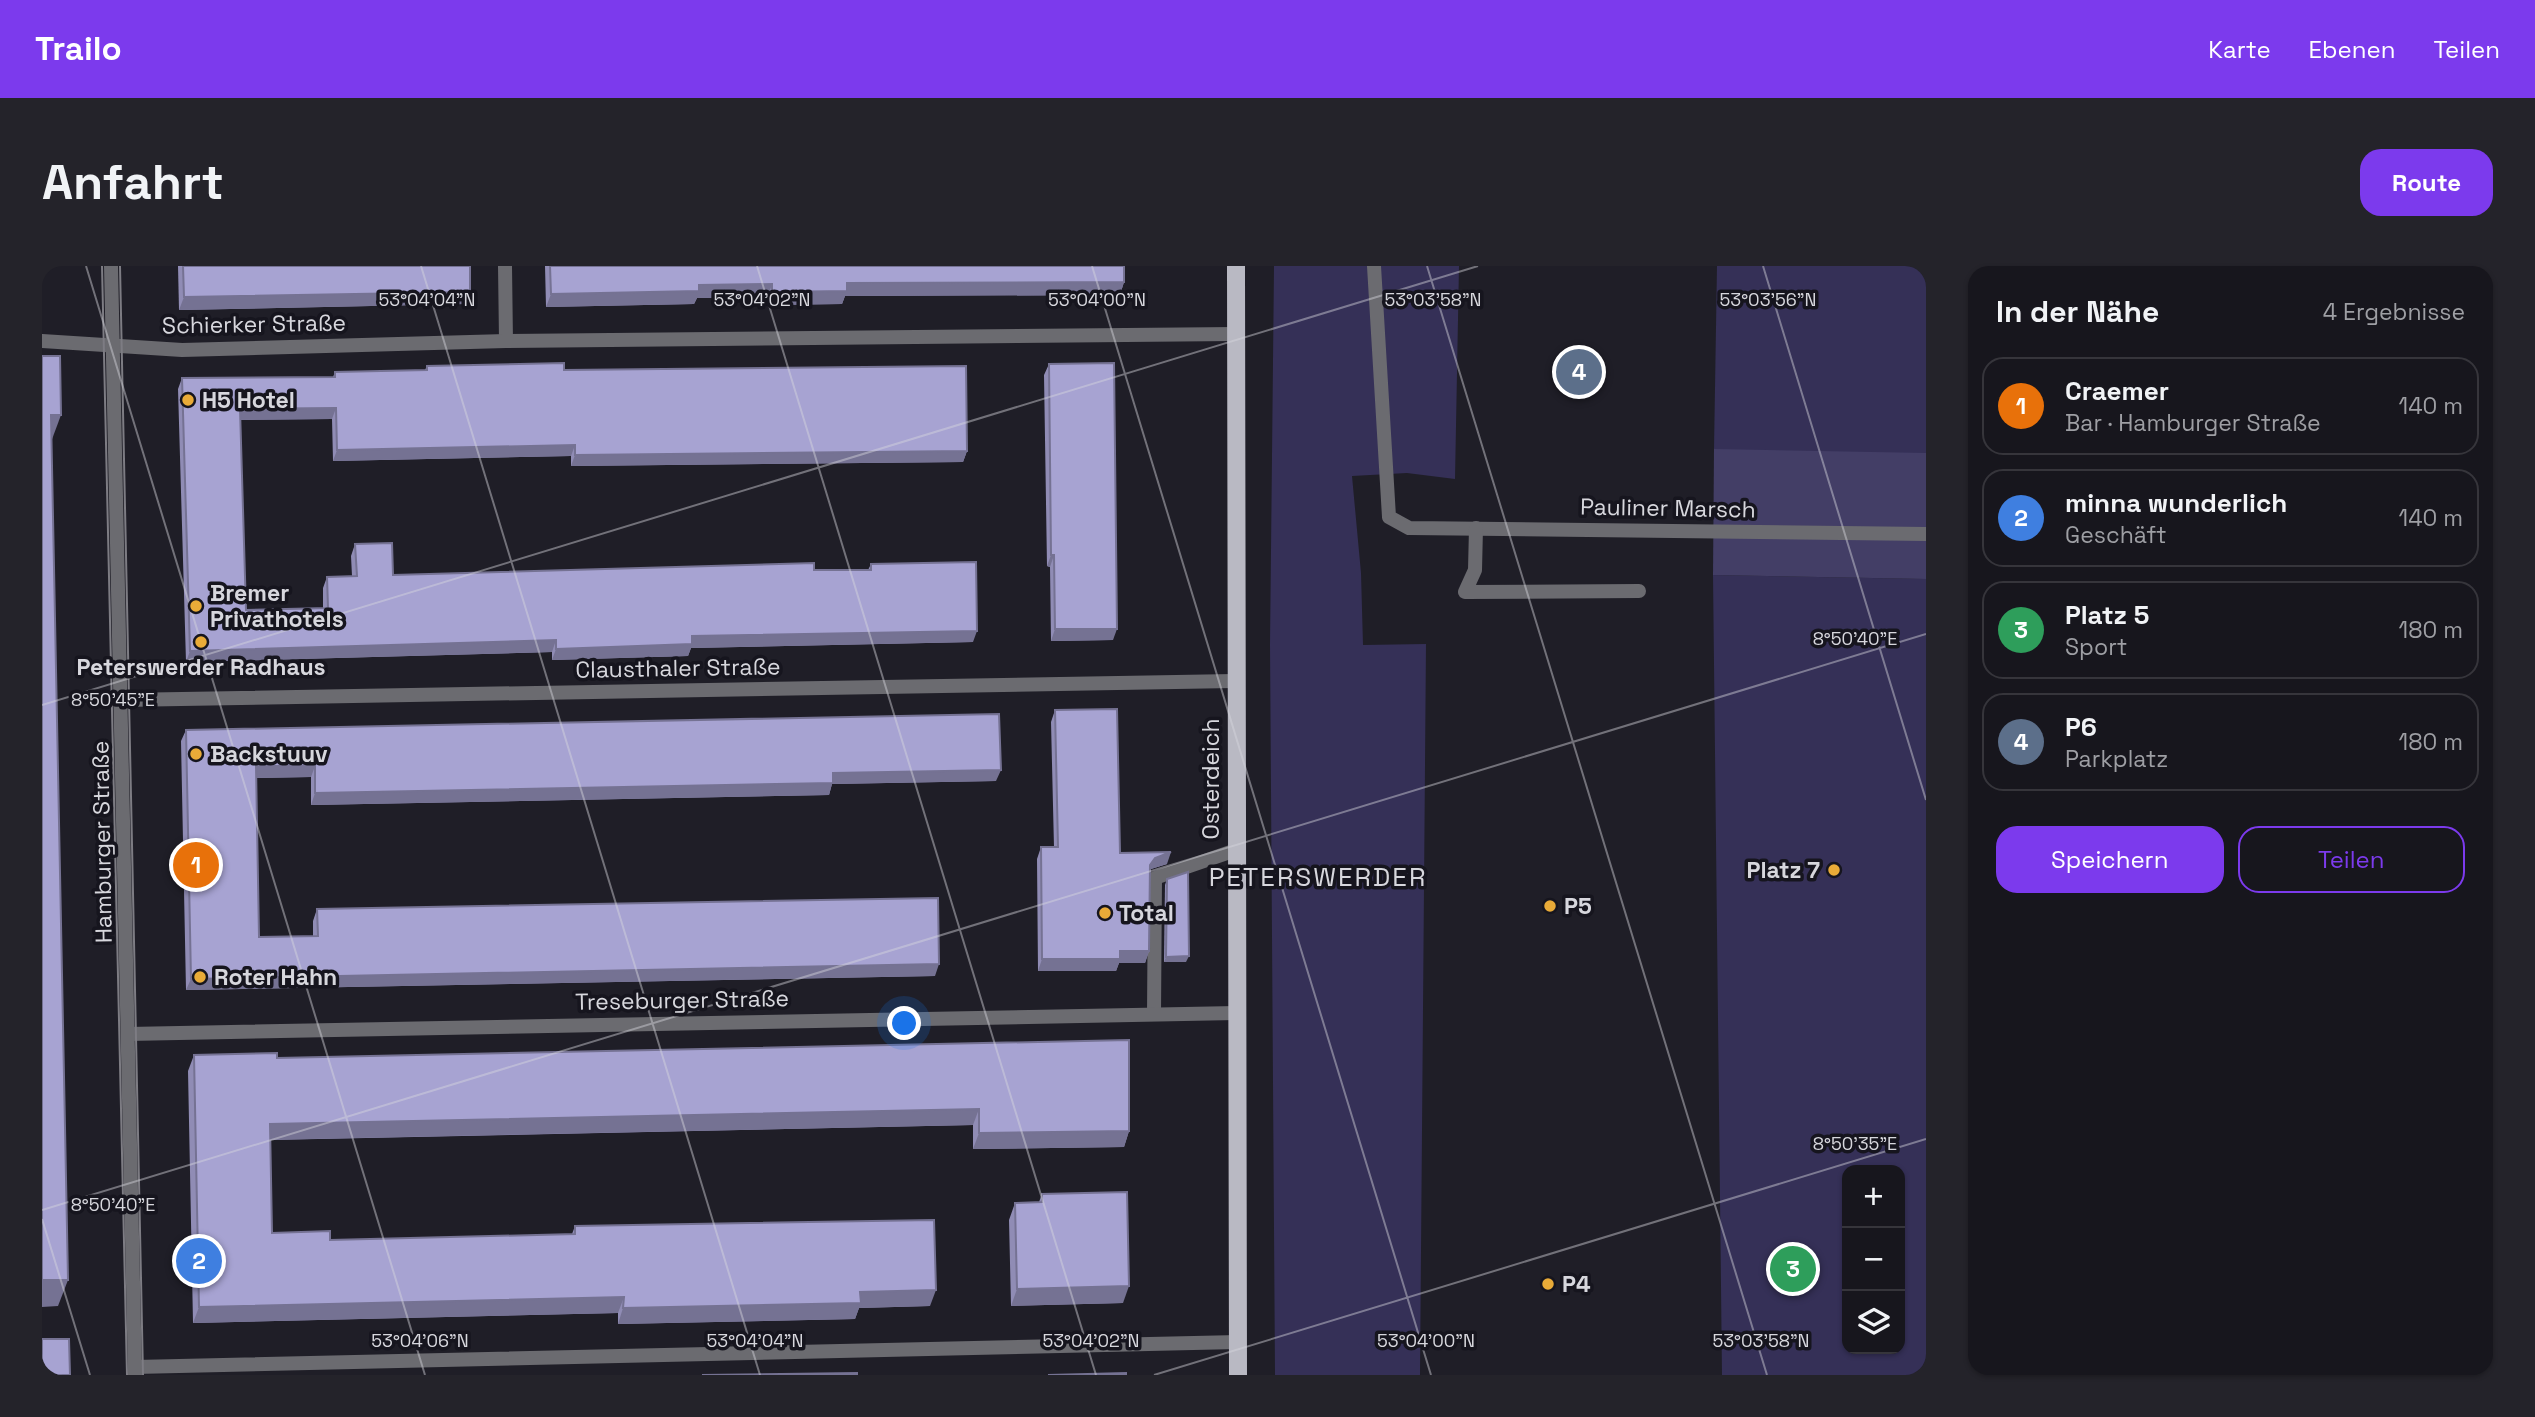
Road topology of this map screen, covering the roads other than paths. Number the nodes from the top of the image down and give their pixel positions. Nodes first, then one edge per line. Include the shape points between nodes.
1 (111, 266) edge
2 (505, 266) edge
3 (1236, 266) edge
4 (1374, 266) edge
5 (1235, 334) junction
6 (42, 341) edge
7 (506, 341) junction
8 (114, 346) junction
9 (1476, 528) junction
10 (1926, 534) edge
11 (1639, 591) dead end
12 (1234, 681) junction
13 (122, 701) junction
14 (1236, 850) junction
15 (1236, 1013) junction
16 (1154, 1014) junction
17 (128, 1034) junction
18 (1238, 1342) junction
19 (135, 1371) edge
20 (1238, 1375) edge

1 - 8 street, Hamburger Straße
2 - 7 street
3 - 5 main road, Osterdeich
4 - 9 street, Pauliner Marsch via 1389,517 1409,528
5 - 7 street, Schierker Straße
5 - 12 main road, Osterdeich
6 - 8 street, Schierker Straße
7 - 8 street, Schierker Straße via 182,350
8 - 13 street, Hamburger Straße
9 - 10 street, Pauliner Marsch
9 - 11 street via 1475,570 1465,593
12 - 13 street, Clausthaler Straße
12 - 14 main road, Osterdeich
13 - 17 street, Hamburger Straße
14 - 15 main road, Osterdeich
14 - 16 street via 1155,878
15 - 16 street, Treseburger Straße
15 - 18 main road, Osterdeich
16 - 17 street, Treseburger Straße
17 - 19 street, Hamburger Straße
18 - 19 street
18 - 20 main road, Osterdeich

